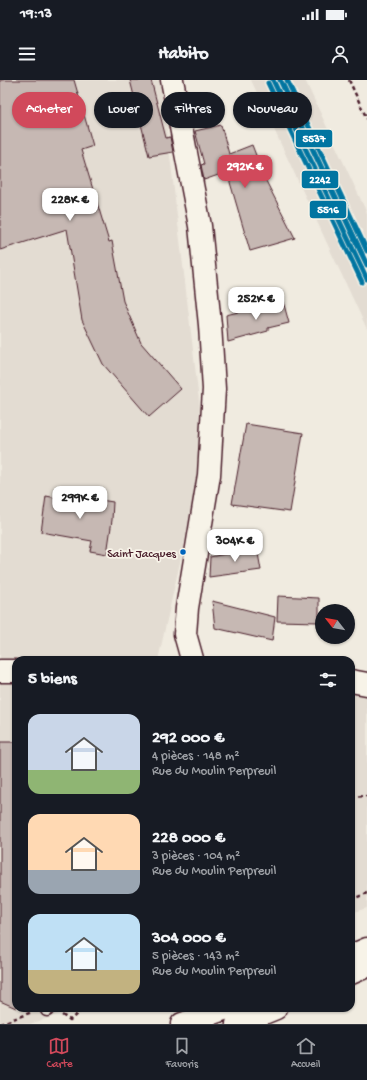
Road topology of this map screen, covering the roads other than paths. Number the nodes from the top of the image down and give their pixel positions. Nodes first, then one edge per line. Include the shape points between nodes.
1 (172, 80) edge
2 (192, 656) edge
3 (12, 670) edge
4 (0, 671) edge
5 (355, 682) edge
6 (367, 684) edge
7 (367, 949) edge
8 (355, 954) edge
9 (367, 966) edge
10 (355, 971) edge
11 (216, 1012) edge
12 (266, 1012) edge
13 (182, 1024) edge
14 (237, 1024) edge

1 - 2 street via 200,226 214,389 209,475 187,608 185,634
3 - 4 street
5 - 6 street
7 - 8 street
9 - 10 street
11 - 13 street
12 - 14 street

